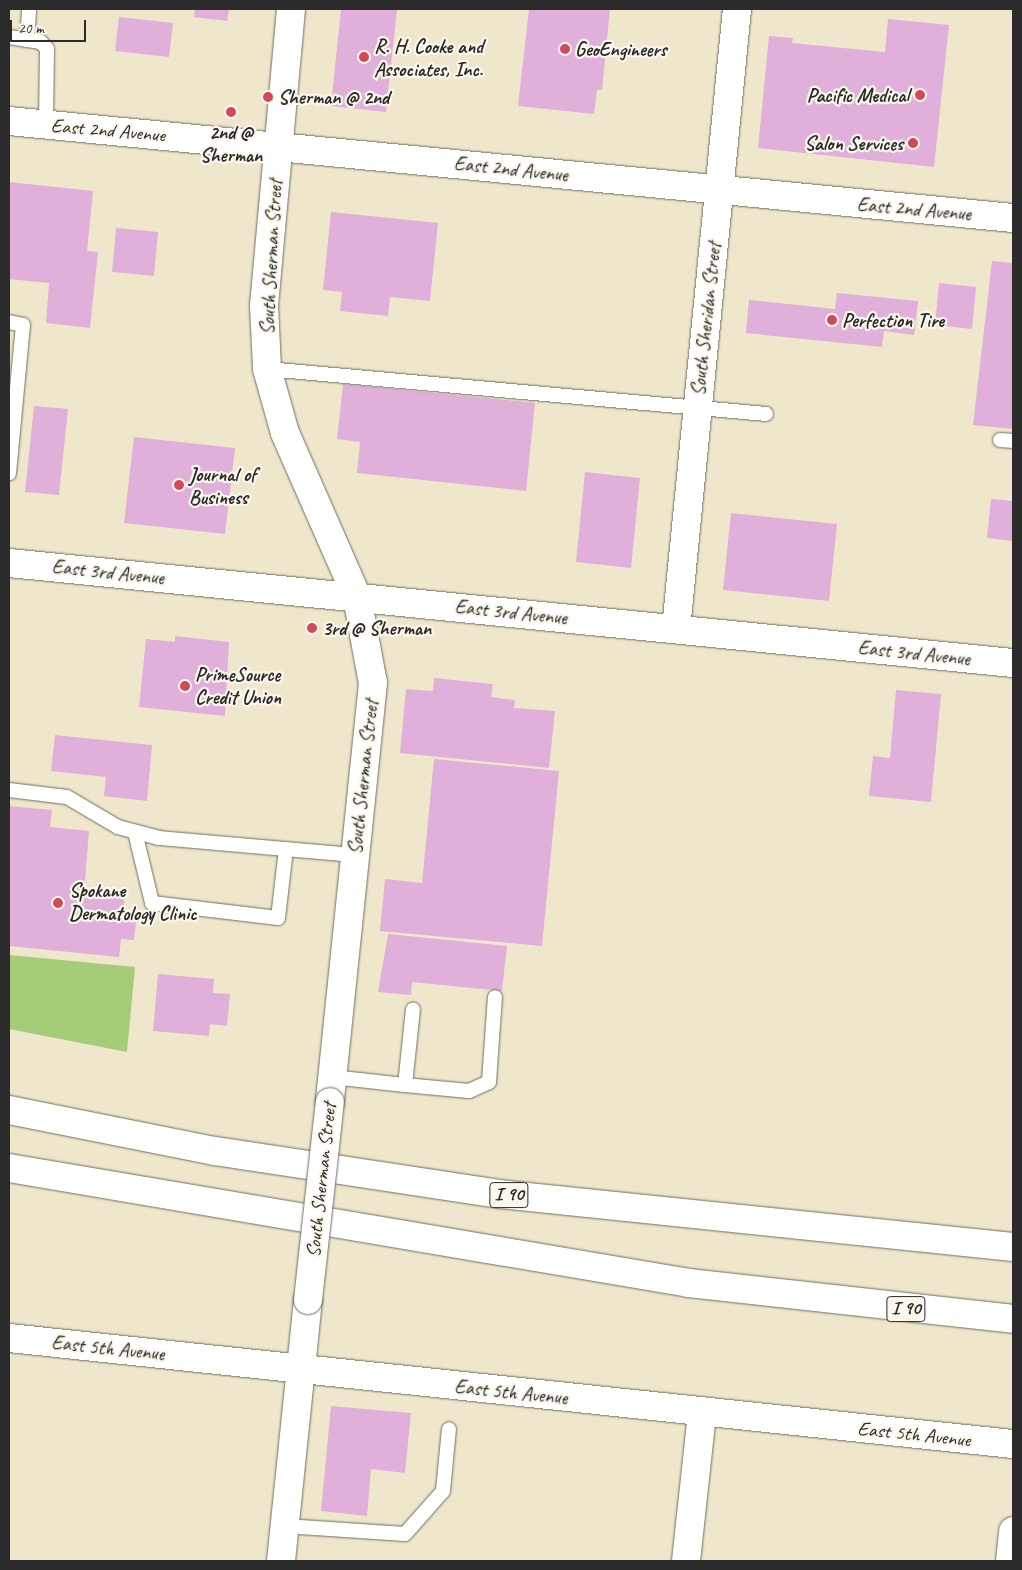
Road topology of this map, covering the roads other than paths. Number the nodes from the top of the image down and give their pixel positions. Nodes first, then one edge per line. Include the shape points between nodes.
1 (30, 9) edge
2 (291, 9) edge
3 (738, 9) edge
4 (9, 37) edge
5 (26, 40) junction
6 (9, 121) edge
7 (46, 124) junction
8 (278, 146) junction
9 (719, 190) junction
10 (1013, 218) edge
11 (9, 322) edge
12 (267, 369) junction
13 (696, 408) junction
14 (766, 414) dead end
15 (9, 473) edge
16 (9, 562) edge
17 (357, 597) junction
18 (676, 629) junction
19 (1013, 663) edge
20 (9, 790) edge
21 (135, 832) junction
22 (286, 848) junction
23 (355, 855) junction
24 (495, 997) dead end
25 (413, 1009) dead end
26 (405, 1085) junction
27 (331, 1089) junction
28 (9, 1110) edge
29 (9, 1168) edge
30 (1013, 1247) edge
31 (1013, 1319) edge
32 (9, 1338) edge
33 (301, 1368) junction
34 (702, 1413) junction
35 (449, 1430) dead end
36 (1013, 1444) edge
37 (285, 1526) junction
38 (1013, 1531) edge
39 (281, 1561) edge
40 (686, 1561) edge
41 (1010, 1561) edge

1 - 5 lane
2 - 8 main road, South Sherman Street
3 - 9 main road, South Sheridan Street
4 - 5 lane
5 - 7 lane via 48,49
6 - 7 main road, East 2nd Avenue
7 - 8 main road, East 2nd Avenue
8 - 9 main road, East 2nd Avenue
8 - 12 main road, South Sherman Street via 264,305
9 - 10 main road, East 2nd Avenue
9 - 13 main road, South Sheridan Street
11 - 15 lane via 23,325
12 - 13 lane
12 - 17 main road, South Sherman Street via 285,433
13 - 14 lane
13 - 18 main road, South Sheridan Street
16 - 17 main road, East 3rd Avenue
17 - 18 main road, East 3rd Avenue
17 - 23 main road, South Sherman Street via 373,683
18 - 19 main road, East 3rd Avenue
20 - 21 lane via 67,797 118,827
21 - 22 lane via 159,838
21 - 22 lane via 152,903 278,918
22 - 23 lane
23 - 27 main road, South Sherman Street
24 - 26 lane via 489,1082 469,1091
25 - 26 lane
26 - 27 lane
27 - 33 main road, South Sherman Street, bridge
28 - 30 main road, I 90 via 215,1150 500,1194
29 - 31 main road, I 90 via 689,1283
32 - 33 main road, East 5th Avenue
33 - 34 main road, East 5th Avenue
33 - 37 main road, South Sherman Street
34 - 36 main road, East 5th Avenue
34 - 40 main road
35 - 37 lane via 443,1491 405,1534
37 - 39 main road, South Sherman Street
38 - 41 main road

